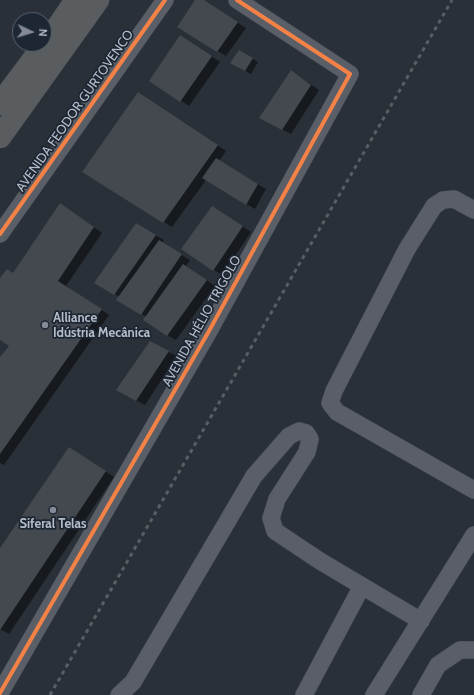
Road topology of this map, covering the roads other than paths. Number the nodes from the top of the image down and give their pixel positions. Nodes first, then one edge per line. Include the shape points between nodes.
1 (76, 0) edge
2 (98, 0) edge
3 (165, 0) edge
4 (237, 0) edge
5 (0, 104) edge
6 (0, 137) edge
7 (474, 210) edge
8 (0, 234) edge
9 (474, 490) edge
10 (474, 535) edge
11 (362, 586) junction
12 (421, 621) junction
13 (474, 650) edge
14 (0, 693) edge
15 (119, 695) edge
16 (304, 695) edge
17 (374, 695) edge
18 (421, 695) edge

1 - 5 highway
2 - 6 highway
3 - 8 street, AVENIDA FEODOR GURTOVENCO
4 - 14 street, AVENIDA HÉLIO TRIGOLO via 350,74 209,331
7 - 9 street via 454,199 442,200 434,206 407,249 330,403 337,412
10 - 12 street
11 - 12 street
11 - 15 street via 275,532 271,518 277,499 307,452 310,439 306,433 299,431 289,436 254,476 133,682
11 - 16 street
12 - 17 street
13 - 18 street via 460,650 438,665

